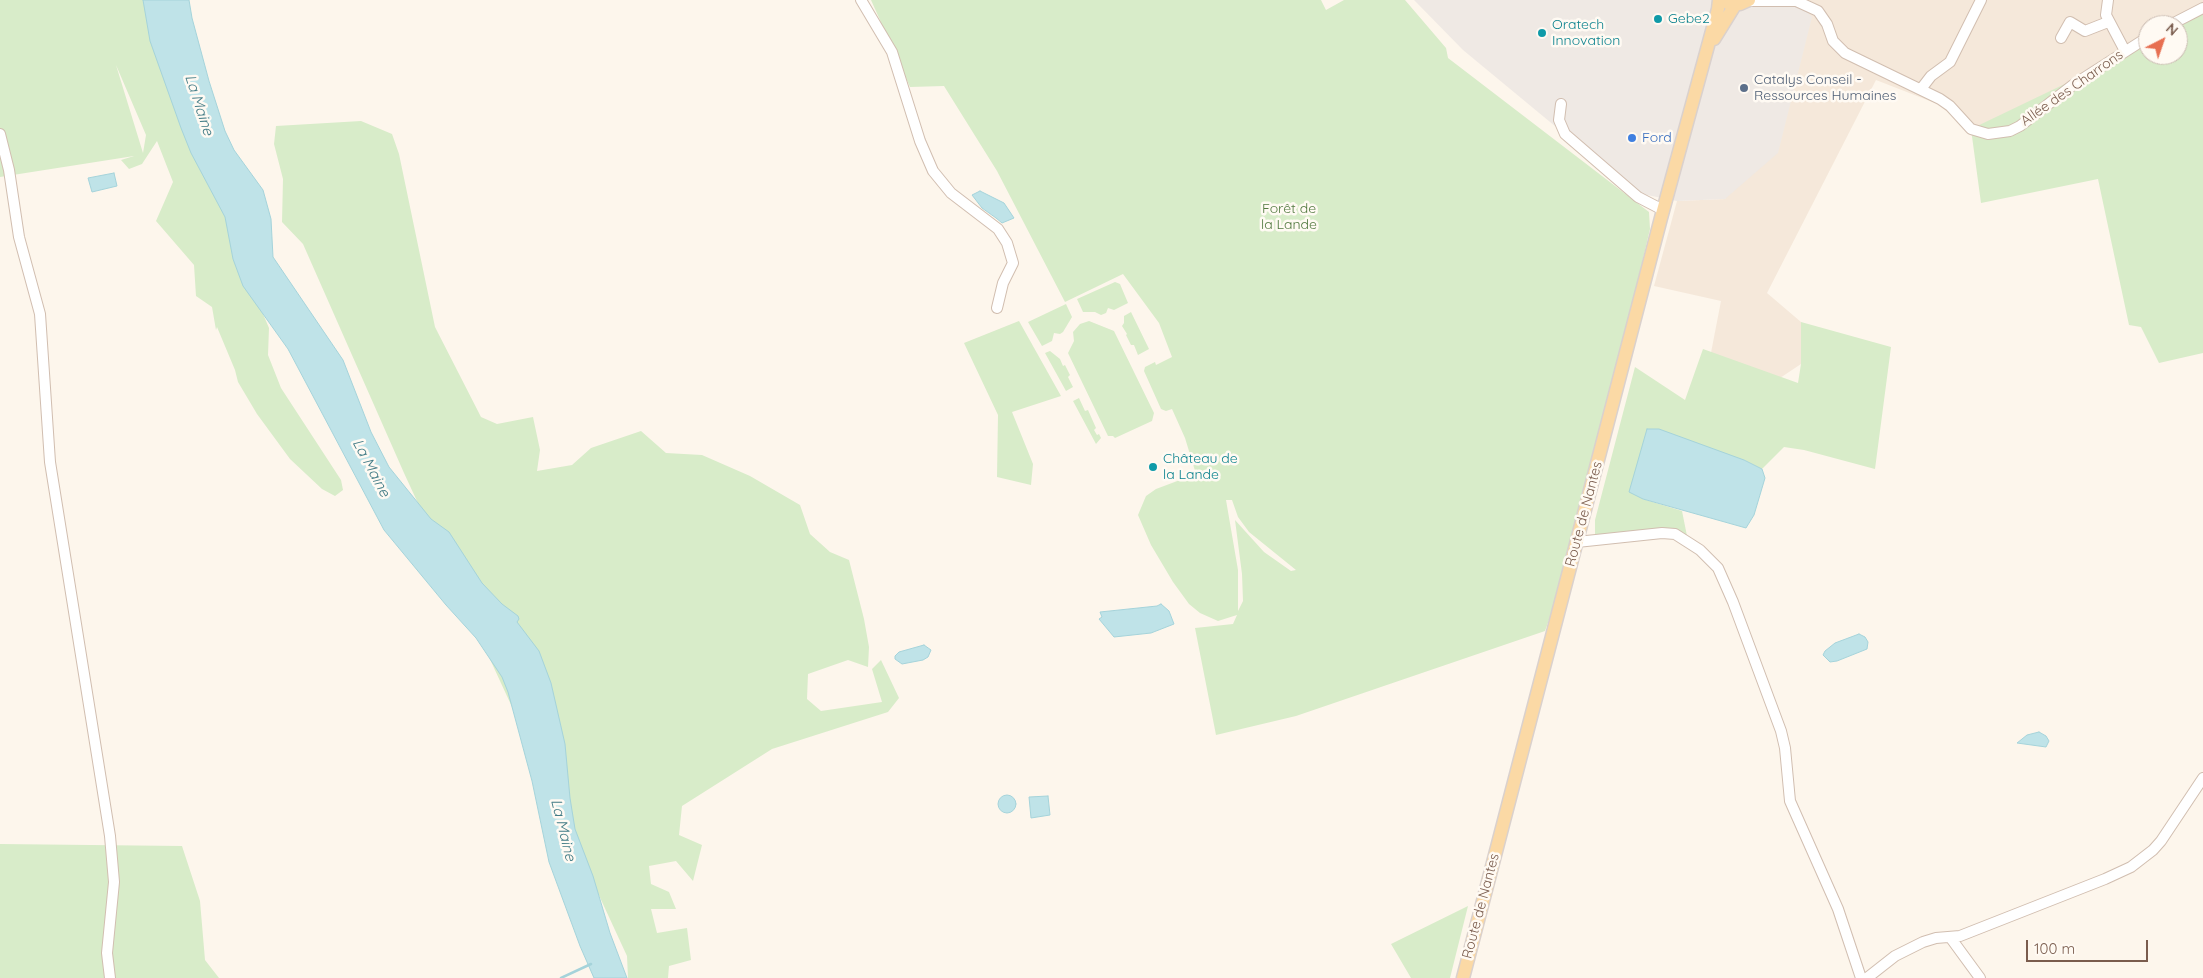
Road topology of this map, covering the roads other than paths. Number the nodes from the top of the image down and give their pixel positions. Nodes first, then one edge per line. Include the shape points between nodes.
1 (860, 0) edge
2 (1719, 0) edge
3 (1723, 0) edge
4 (1749, 0) edge
5 (1980, 0) edge
6 (2108, 0) edge
7 (1800, 1) edge
8 (1735, 5) junction
9 (2203, 8) edge
10 (2188, 16) edge
11 (2108, 22) junction
12 (2061, 38) dead end
13 (2138, 43) edge
14 (1706, 51) junction
15 (2125, 51) junction
16 (1922, 89) junction
17 (1560, 104) dead end
18 (0, 134) edge
19 (1663, 210) junction
20 (997, 308) dead end
21 (1577, 542) junction
22 (2203, 778) edge
23 (1950, 937) junction
24 (110, 978) edge
25 (1463, 978) edge
26 (1861, 978) edge
27 (1867, 978) edge
28 (1980, 978) edge

1 - 20 street via 892,52 920,141 933,171 951,193 998,229 1007,243 1013,263 1003,282
2 - 14 main road, Route de Nantes
3 - 8 main road
4 - 7 street
4 - 8 main road
5 - 16 street via 1950,62 1931,76
6 - 11 street
7 - 16 street, Allée des Charrons via 1818,11 1833,40 1845,53
8 - 14 main road, Route de Nantes
9 - 10 street
11 - 12 street via 2085,31 2070,22
11 - 15 street
13 - 15 street, Allée des Charrons
14 - 19 main road, Route de Nantes
15 - 16 street, Allée des Charrons via 2073,85 2020,126 1998,134 1971,129 1950,106
17 - 19 street via 1559,120 1565,134 1638,197
18 - 24 street via 22,250 38,301 50,462 110,836 114,882 108,953
19 - 21 main road, Route de Nantes
21 - 25 main road, Route de Nantes
21 - 26 street via 1676,534 1700,550 1718,568 1781,731 1790,801 1838,909
22 - 23 street via 2161,841 2131,867 1960,936
23 - 27 street via 1936,938 1909,948
23 - 28 street

